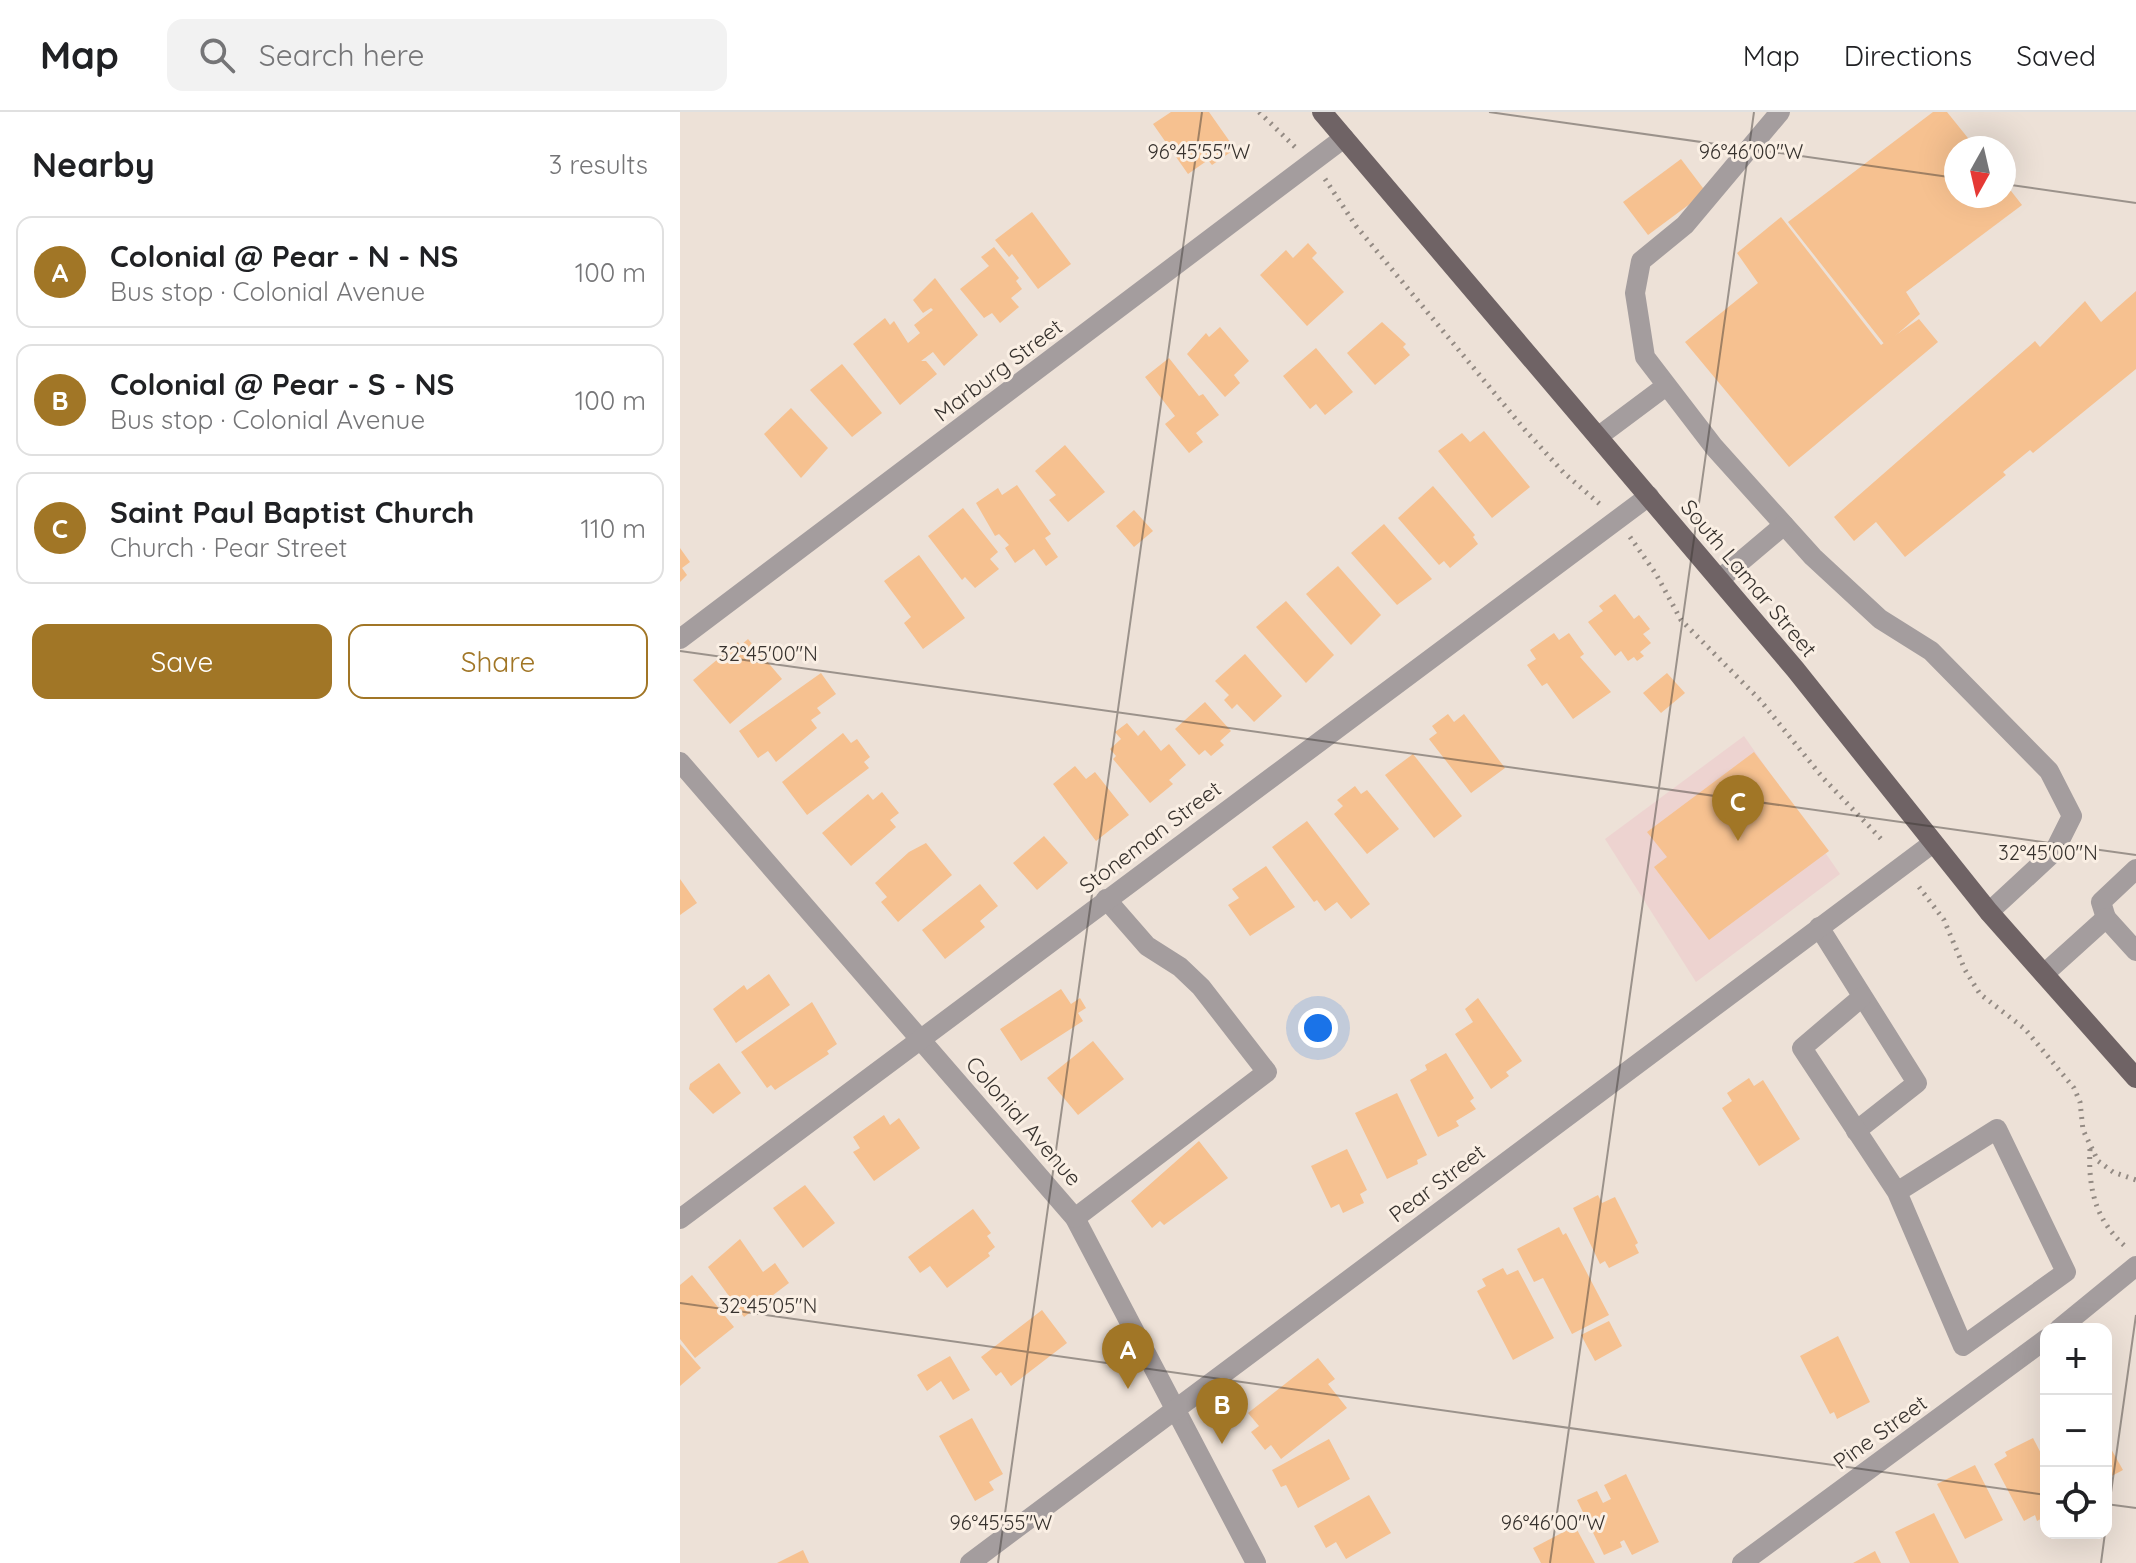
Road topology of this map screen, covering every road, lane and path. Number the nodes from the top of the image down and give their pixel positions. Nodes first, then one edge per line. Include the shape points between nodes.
1 (1259, 112) edge
2 (1322, 112) edge
3 (1780, 112) edge
4 (1344, 138) junction
5 (1312, 163) junction
6 (1666, 386) junction
7 (1599, 436) junction
8 (1649, 496) junction
9 (1616, 521) junction
10 (1784, 525) junction
11 (1720, 579) junction
12 (680, 639) edge
13 (680, 762) edge
14 (1884, 842) dead end
15 (1933, 843) junction
16 (2136, 869) edge
17 (1919, 887) dead end
18 (1106, 899) junction
19 (1989, 912) junction
20 (2106, 918) junction
21 (1819, 927) junction
22 (2136, 951) edge
23 (2044, 974) junction
24 (1862, 997) junction
25 (921, 1040) junction
26 (2135, 1075) edge
27 (1856, 1131) junction
28 (2090, 1149) junction
29 (2136, 1180) edge
30 (1897, 1192) junction
31 (1075, 1218) junction
32 (680, 1219) edge
33 (2127, 1247) dead end
34 (2133, 1276) edge
35 (2067, 1323) edge
36 (2040, 1343) edge
37 (1176, 1408) junction
38 (970, 1563) edge
39 (1256, 1563) edge
40 (1742, 1563) edge

1 - 5 path
2 - 4 main road, South Lamar Street
3 - 6 street via 1685,225 1641,261 1635,293 1645,357
4 - 5 street, Marburg Street
4 - 7 main road, South Lamar Street
5 - 9 path via 1356,226 1525,430
5 - 12 street, Marburg Street
6 - 7 street
6 - 10 street
7 - 8 main road, South Lamar Street
8 - 9 street, Stoneman Street
8 - 11 main road, South Lamar Street
9 - 14 path via 1649,563 1681,620 1760,700
9 - 18 street, Stoneman Street
10 - 11 street
10 - 19 street via 1880,619 1931,651 2049,771 2072,816 2054,852
11 - 15 main road, South Lamar Street
13 - 25 street, Colonial Avenue
15 - 19 main road, South Lamar Street
15 - 21 street, Pear Street
16 - 20 street via 2101,902
17 - 28 path via 1944,920 1980,994 2025,1029 2074,1088
18 - 25 street, Stoneman Street
18 - 31 street via 1147,946 1201,987 1267,1072
19 - 23 main road, South Lamar Street
20 - 22 street
20 - 23 street
21 - 24 street
21 - 37 street, Pear Street
23 - 26 main road, South Lamar Street
24 - 27 street via 1802,1048
24 - 27 street via 1917,1083
25 - 31 street, Colonial Avenue
25 - 32 street, Stoneman Street
27 - 30 street
28 - 29 path via 2113,1172
28 - 33 path via 2093,1201 2109,1232
30 - 30 street via 1963,1346 2066,1272 1997,1129
31 - 37 street, Colonial Avenue
34 - 35 street
36 - 40 street, Pine Street
37 - 38 street, Pear Street
37 - 39 street, Colonial Avenue

